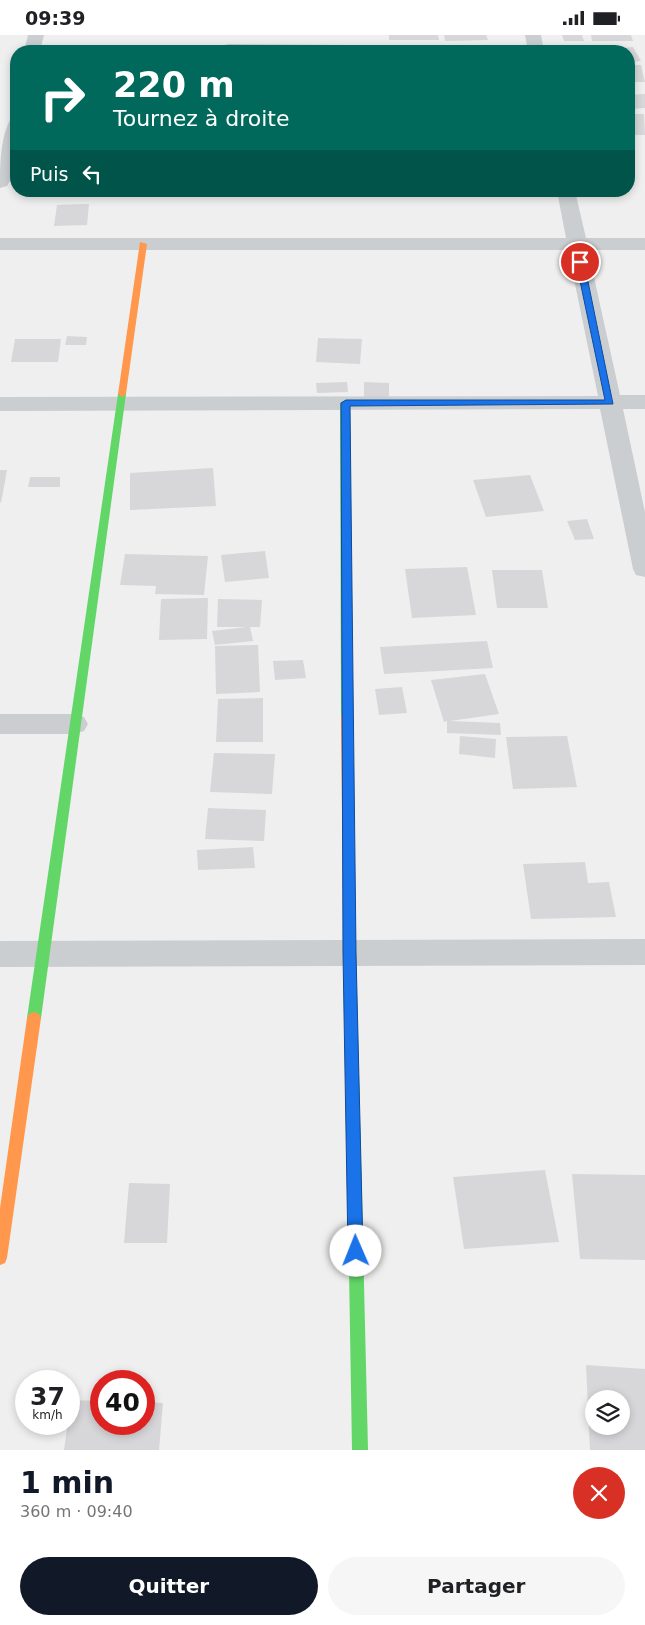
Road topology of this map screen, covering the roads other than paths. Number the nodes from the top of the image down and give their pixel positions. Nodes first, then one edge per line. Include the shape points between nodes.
1 (10, 147) edge
2 (0, 182) edge
3 (567, 197) edge
4 (0, 244) edge
5 (143, 244) junction
6 (577, 244) junction
7 (645, 244) edge
8 (610, 402) junction
9 (645, 402) edge
10 (346, 403) junction
11 (0, 404) edge
12 (122, 404) junction
13 (645, 569) edge
14 (0, 724) edge
15 (74, 724) junction
16 (645, 952) edge
17 (349, 953) junction
18 (0, 954) edge
19 (44, 954) junction
20 (0, 1258) edge
21 (360, 1450) edge

1 - 2 street
3 - 6 street
4 - 5 street
5 - 6 street
5 - 12 street
6 - 7 street
6 - 8 street
8 - 9 street
8 - 10 street
8 - 13 street
10 - 12 street
10 - 17 street
11 - 12 street
12 - 15 street
14 - 15 street
15 - 19 street
16 - 17 street
17 - 19 street
17 - 21 street
18 - 19 street
19 - 20 street

